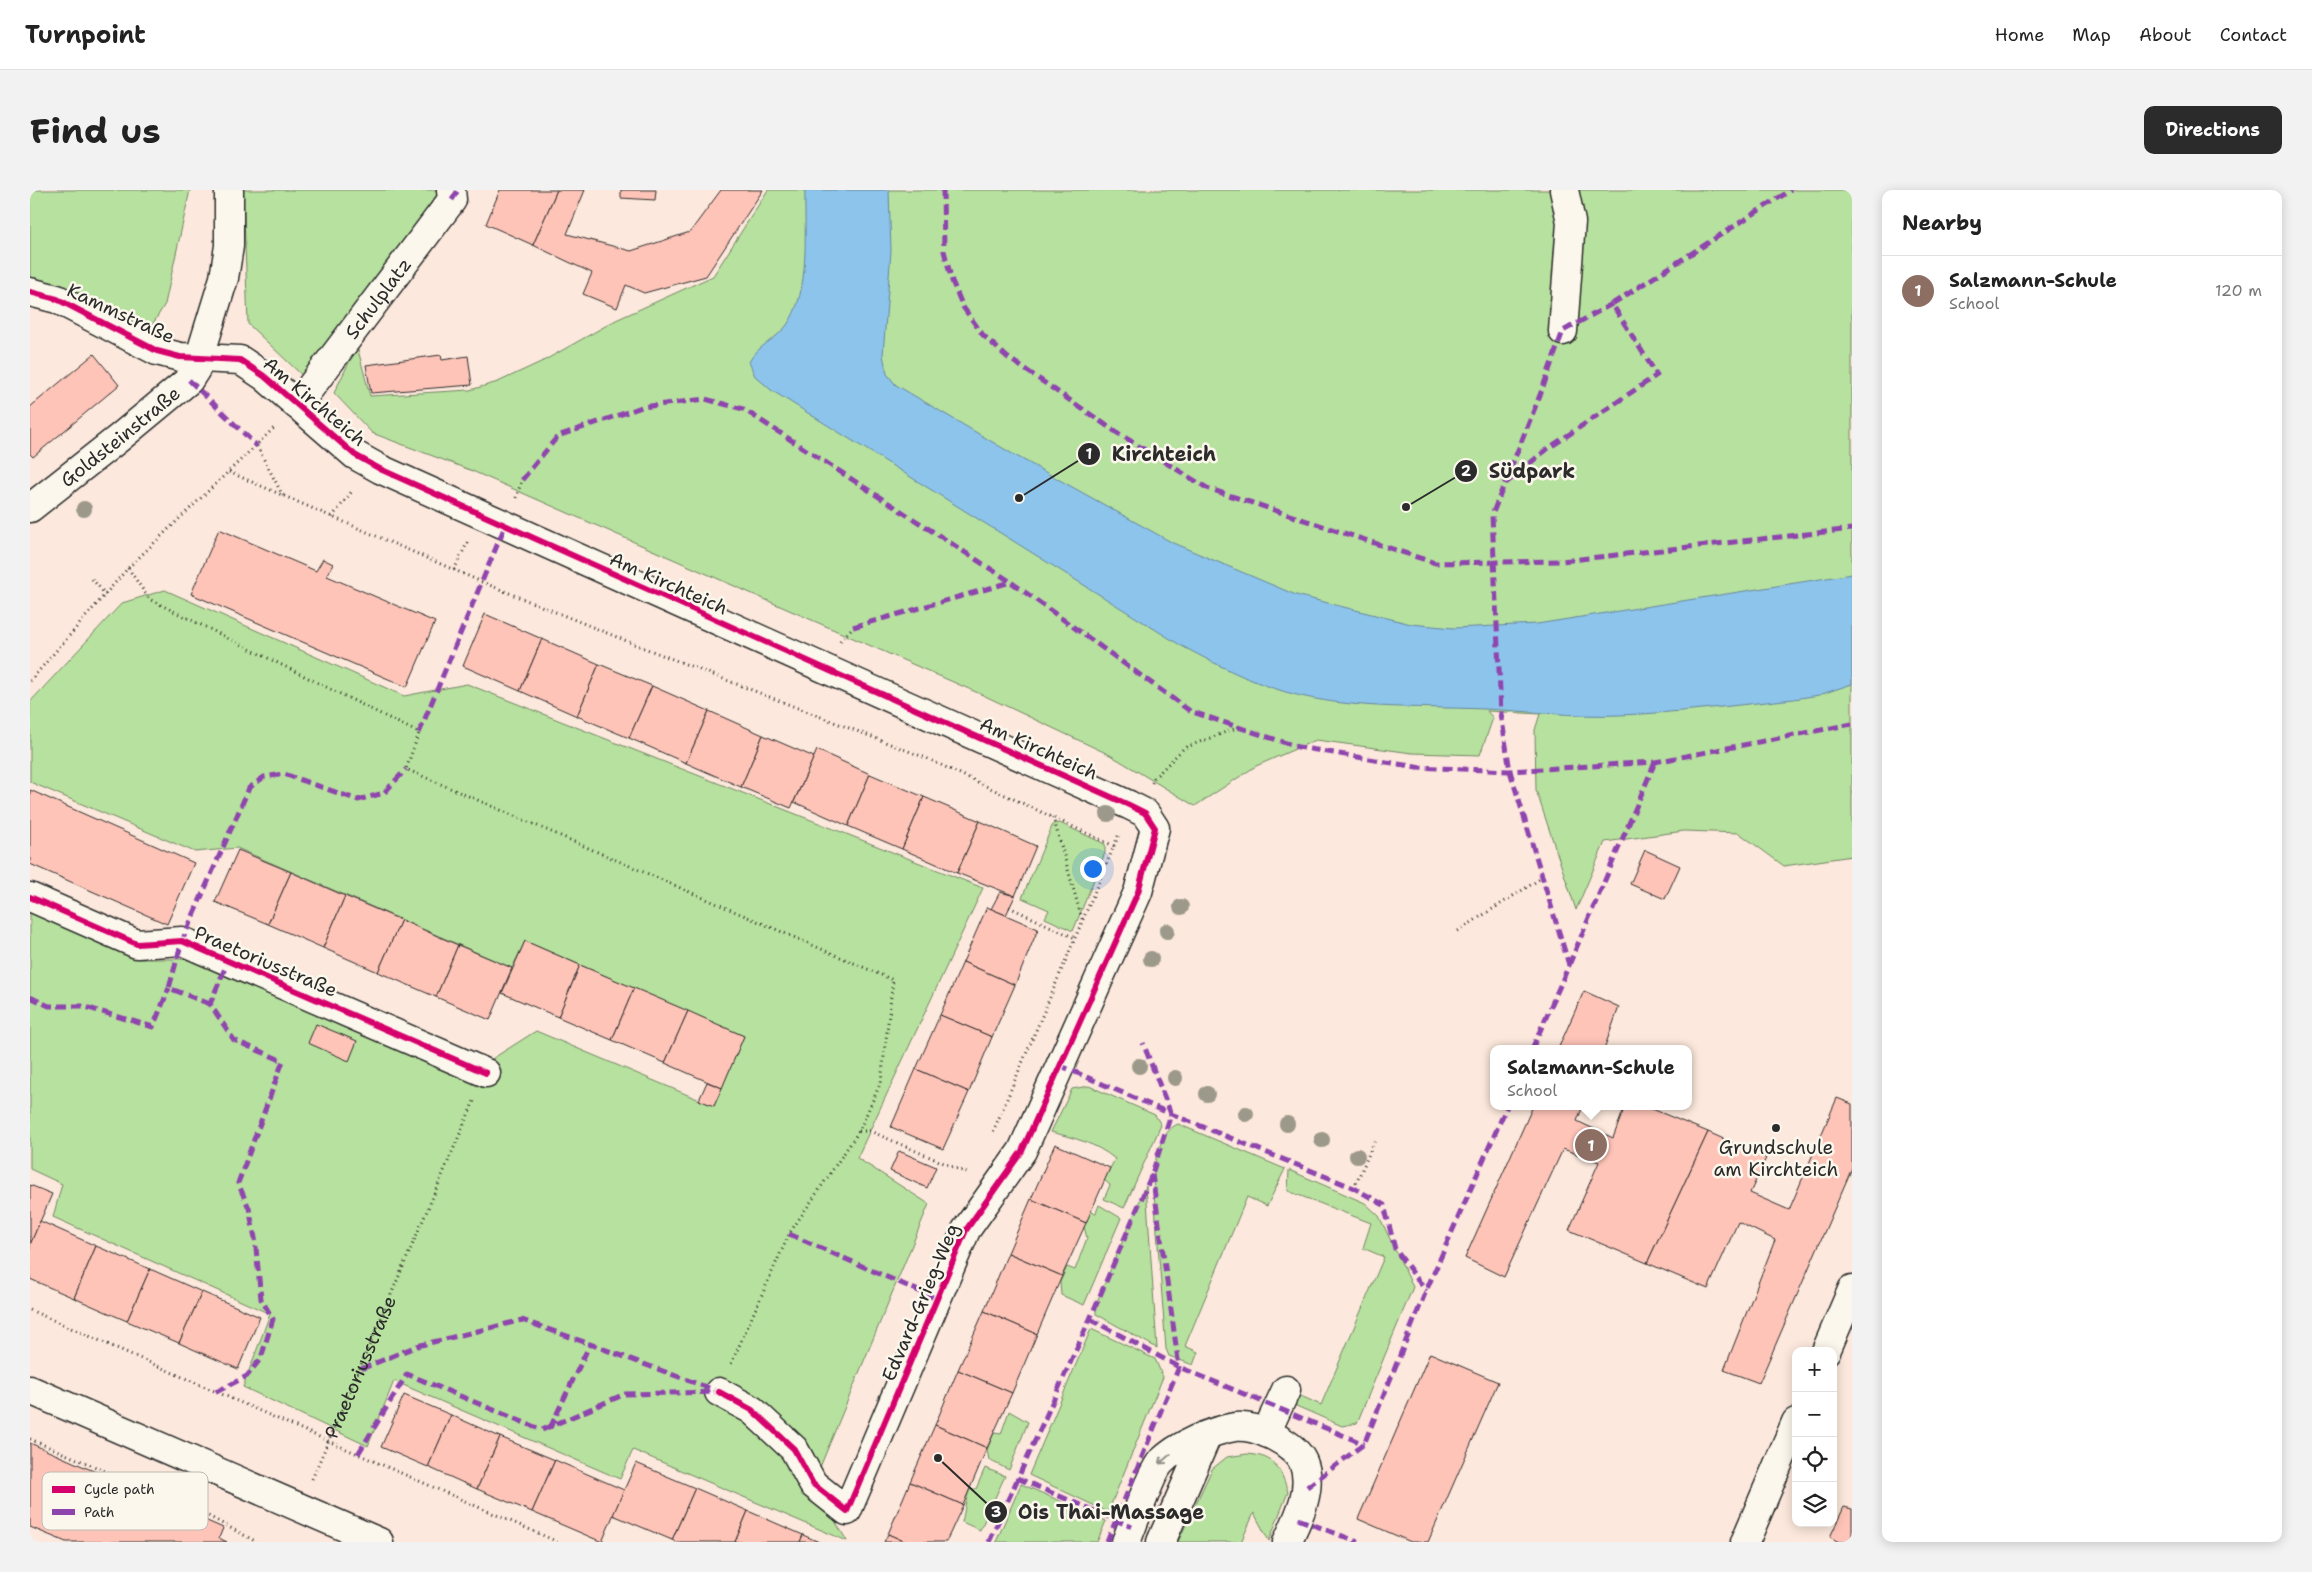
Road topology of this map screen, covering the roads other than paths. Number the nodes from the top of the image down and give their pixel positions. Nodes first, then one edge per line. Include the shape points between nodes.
1 (229, 190) edge
2 (451, 190) edge
3 (1564, 190) edge
4 (30, 292) edge
5 (1563, 331) dead end
6 (200, 356) junction
7 (297, 405) junction
8 (30, 508) edge
9 (1145, 813) joint
10 (30, 897) edge
11 (486, 1073) road end
12 (1852, 1290) edge
13 (1828, 1347) edge
14 (30, 1390) edge
15 (1286, 1390) dead end
16 (719, 1392) road end
17 (1792, 1431) edge
18 (1266, 1433) junction
19 (1207, 1436) junction
20 (379, 1542) edge
21 (1126, 1542) edge
22 (1162, 1542) edge
23 (1287, 1542) edge
24 (1745, 1542) edge

1 - 6 street via 229,246 224,278
2 - 7 street, Schulplatz via 452,200
3 - 5 street via 1571,222
4 - 6 street, Kammstraße via 57,299 157,351
6 - 7 street, Am Kirchteich via 240,360
6 - 8 street, Goldsteinstraße via 189,380 90,477
7 - 9 street, Am Kirchteich via 355,456 380,469
9 - 16 street, Edvard-Grieg-Weg via 1155,828 1138,892 1022,1151 966,1230 847,1511 813,1484 794,1449 752,1410
10 - 11 street, Praetoriusstraße via 137,944 182,941
12 - 13 street
14 - 20 street
15 - 18 street
17 - 24 street
18 - 19 street via 1237,1426
18 - 23 street via 1288,1444 1303,1462 1307,1487
19 -> 21 street via 1181,1446 1159,1464
19 - 22 street

